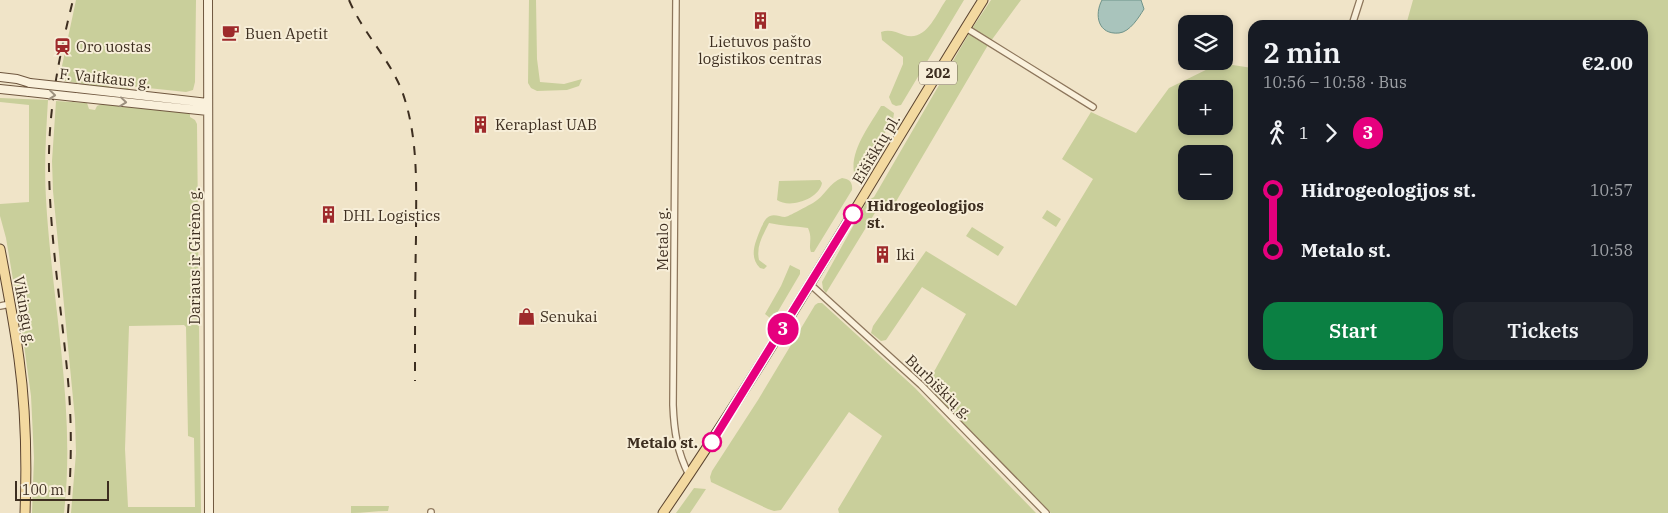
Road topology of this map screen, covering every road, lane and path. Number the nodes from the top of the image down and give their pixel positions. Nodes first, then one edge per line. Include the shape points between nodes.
1 (208, 0) edge
2 (676, 0) edge
3 (983, 0) edge
4 (1360, 0) edge
5 (1354, 20) edge
6 (966, 28) junction
7 (0, 77) edge
8 (0, 89) edge
9 (208, 107) junction
10 (1093, 107) dead end
11 (0, 249) edge
12 (811, 285) junction
13 (10, 304) junction
14 (0, 306) edge
15 (689, 475) junction
16 (25, 513) edge
17 (209, 513) edge
18 (663, 513) edge
19 (1046, 513) edge

1 - 9 main road, Dariaus ir Girėno g.
2 - 15 street, Metalo g. via 673,405 675,436
3 - 6 main road, Eišiškių pl. / 202
4 - 5 street
6 - 10 street
6 - 12 main road, Eišiškių pl. / 202
7 - 9 main road, F. Vaitkaus g., bridge
8 -> 9 main road, F. Vaitkaus g., bridge
9 - 17 main road, Dariaus ir Girėno g.
11 - 13 main road, Vikingų g.
12 - 15 main road, Eišiškių pl. / 202
12 - 19 street, Burbiškių g. via 921,385
13 - 14 street
13 - 16 main road, Vikingų g. via 26,427
15 - 18 main road, Eišiškių pl. / 202

